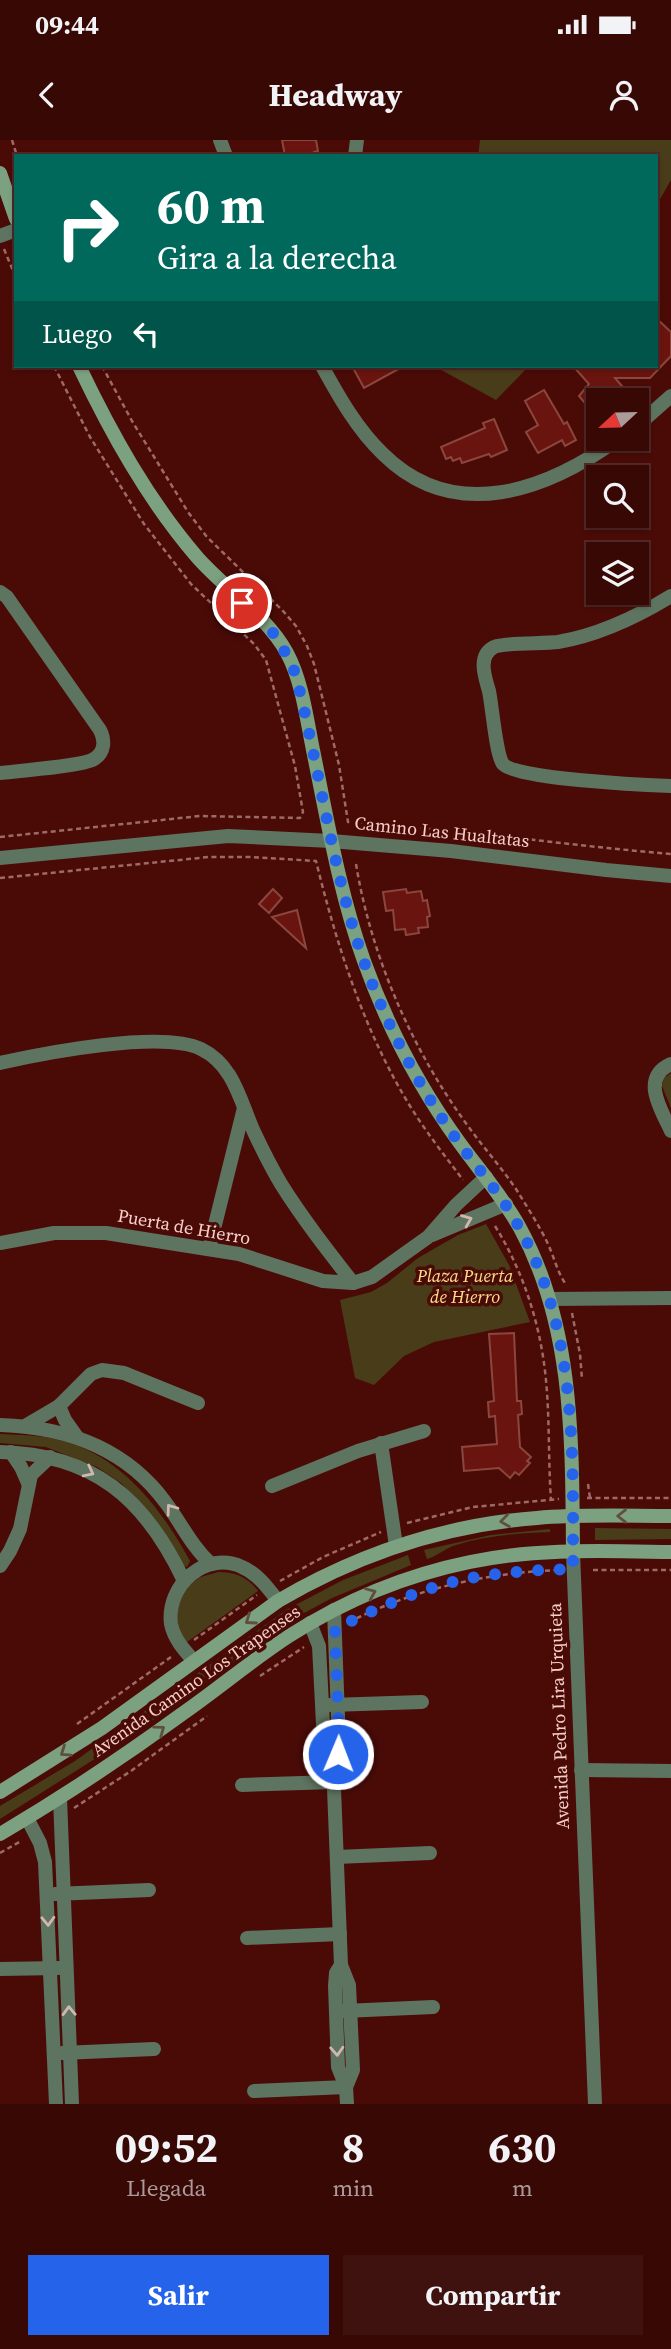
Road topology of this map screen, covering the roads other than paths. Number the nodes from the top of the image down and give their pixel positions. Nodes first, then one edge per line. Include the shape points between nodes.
1 (0, 173) edge
2 (14, 213) edge
3 (80, 368) edge
4 (323, 368) edge
5 (671, 396) edge
6 (649, 415) edge
7 (596, 452) edge
8 (0, 592) edge
9 (671, 596) edge
10 (0, 773) edge
11 (671, 786) edge
12 (331, 841) junction
13 (0, 858) edge
14 (671, 876) edge
15 (0, 1063) edge
16 (671, 1065) edge
17 (244, 1108) junction
18 (671, 1131) edge
19 (486, 1177) junction
20 (506, 1205) junction
21 (428, 1237) junction
22 (0, 1243) edge
23 (209, 1249) junction
24 (353, 1283) junction
25 (671, 1298) edge
26 (550, 1299) junction
27 (198, 1403) dead end
28 (60, 1406) junction
29 (0, 1425) edge
30 (24, 1426) junction
31 (424, 1431) dead end
32 (77, 1437) junction
33 (381, 1443) junction
34 (6, 1452) edge
35 (50, 1457) junction
36 (28, 1483) junction
37 (272, 1486) dead end
38 (573, 1516) junction
39 (671, 1516) edge
40 (396, 1546) junction
41 (573, 1552) junction
42 (671, 1552) edge
43 (211, 1564) junction
44 (0, 1566) edge
45 (184, 1581) junction
46 (278, 1601) junction
47 (334, 1610) junction
48 (310, 1623) junction
49 (194, 1661) junction
50 (422, 1702) dead end
51 (338, 1705) junction
52 (322, 1706) junction
53 (333, 1763) junction
54 (581, 1770) junction
55 (671, 1771) edge
56 (334, 1782) junction
57 (242, 1785) dead end
58 (0, 1793) edge
59 (60, 1798) junction
60 (27, 1818) junction
61 (0, 1833) edge
62 (430, 1853) dead end
63 (337, 1857) junction
64 (149, 1890) dead end
65 (64, 1893) junction
66 (47, 1894) junction
67 (340, 1934) junction
68 (247, 1938) dead end
69 (67, 1967) junction
70 (50, 1968) junction
71 (0, 1969) edge
72 (433, 2007) dead end
73 (343, 2011) junction
74 (154, 2049) dead end
75 (70, 2053) junction
76 (54, 2054) junction
77 (346, 2087) junction
78 (254, 2091) dead end
79 (56, 2104) edge
80 (72, 2104) edge
81 (347, 2104) edge
82 (595, 2104) edge

1 - 2 main road
3 - 12 main road, Avenida Pedro Lira Urquieta via 112,432 160,510 287,653
4 - 7 street via 353,418 384,456 424,483 454,492 498,494 537,485
5 - 6 street
8 - 10 street via 103,739 102,749 91,761
9 - 11 street via 598,632 494,647 483,666 499,756 508,769
12 - 13 street, Camino Las Hualtatas via 200,837
12 - 14 street, Camino Las Hualtatas
12 - 19 main road, Avenida Pedro Lira Urquieta via 356,938 388,1021 437,1110
15 - 17 street via 122,1044 187,1044 224,1067
16 - 18 street via 662,1069 653,1087
17 - 23 street
17 - 24 street via 280,1182
19 - 20 main road, Avenida Pedro Lira Urquieta
19 - 21 street
21 -> 20 street
20 - 26 main road, Avenida Pedro Lira Urquieta via 533,1254
21 - 24 street via 372,1276
22 - 23 street, Puerta de Hierro via 91,1231
23 - 24 street, Puerta de Hierro via 323,1281
25 - 26 street
26 - 38 main road, Avenida Pedro Lira Urquieta via 566,1382
27 - 28 street via 107,1370 91,1374
28 - 30 street
28 - 32 street
29 - 30 street
30 - 32 street
31 - 33 street
43 -> 32 street via 145,1478 119,1457
33 - 37 street
33 - 40 street
34 - 35 street
34 - 36 street
35 - 36 street
35 -> 45 street via 97,1475 128,1499
36 - 44 street via 20,1530
39 -> 38 main road, Avenida Camino Los Trapenses
38 -> 40 main road, Avenida Camino Los Trapenses via 475,1526
38 - 41 main road, Avenida Pedro Lira Urquieta
40 - 46 main road, Avenida Camino Los Trapenses via 335,1570
41 - 42 main road, Avenida Camino Los Trapenses
47 -> 41 main road, Avenida Camino Los Trapenses via 446,1568 519,1554
41 - 54 street, Avenida Pedro Lira Urquieta
43 - 45 street
43 - 46 street via 240,1566
45 - 49 street via 174,1598 172,1624
46 -> 49 main road, Avenida Camino Los Trapenses
47 - 48 main road, Avenida Camino Los Trapenses
47 - 51 street
48 - 52 street via 317,1638
59 -> 48 main road, Avenida Camino Los Trapenses
49 -> 58 main road, Avenida Camino Los Trapenses via 102,1728
50 - 51 street
51 - 52 street
51 - 53 street via 339,1749
52 - 53 street via 324,1744
53 - 56 street
54 - 55 street
54 - 82 street, Avenida Pedro Lira Urquieta
56 - 57 street
56 - 63 street
59 - 60 main road, Avenida Camino Los Trapenses
59 - 65 street
60 - 61 main road, Avenida Camino Los Trapenses
60 - 66 street via 43,1853
62 - 63 street
63 - 67 street
64 - 65 street
65 - 66 street
65 - 69 street
66 -> 70 street
67 - 68 street
67 - 73 street via 341,1965 335,1980
69 - 70 street
75 -> 69 street
70 - 71 street
70 - 76 street
72 - 73 street
73 - 77 street via 338,2067
74 - 75 street
75 - 76 street
75 - 80 street
76 - 79 street
77 - 78 street
77 - 81 street

